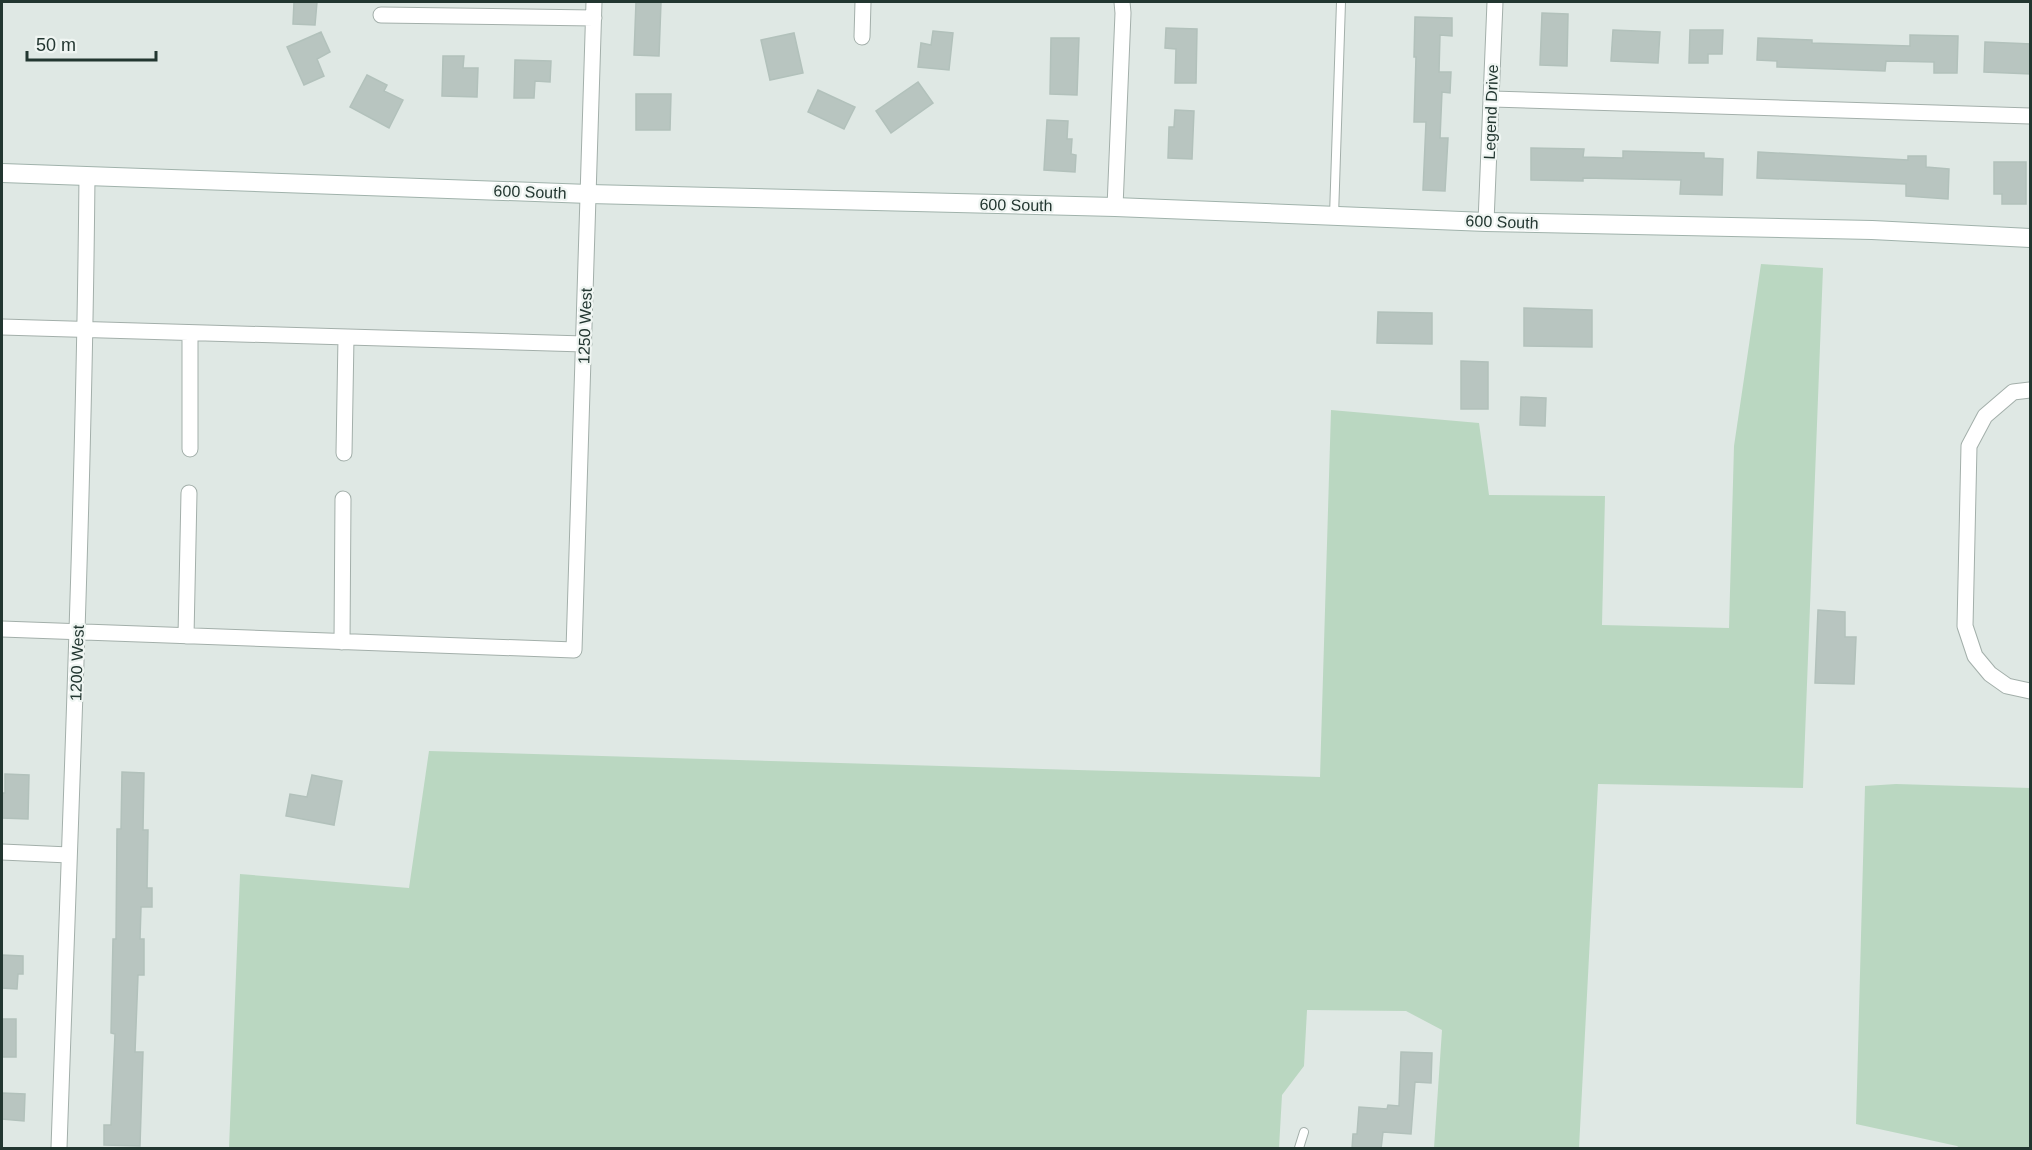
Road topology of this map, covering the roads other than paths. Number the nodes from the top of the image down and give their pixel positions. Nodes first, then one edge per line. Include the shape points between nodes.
1 (594, 2) edge
2 (863, 2) edge
3 (1122, 2) edge
4 (1341, 2) edge
5 (1495, 2) edge
6 (381, 15) dead end
7 (594, 18) junction
8 (862, 37) dead end
9 (1492, 99) junction
10 (2031, 116) edge
11 (2, 174) edge
12 (87, 177) junction
13 (589, 194) junction
14 (1115, 207) junction
15 (1334, 216) junction
16 (1486, 222) junction
17 (2031, 238) edge
18 (2, 327) edge
19 (86, 330) junction
20 (190, 333) junction
21 (346, 337) junction
22 (584, 344) junction
23 (2031, 390) edge
24 (190, 449) dead end
25 (344, 453) dead end
26 (189, 493) dead end
27 (343, 499) dead end
28 (2, 629) edge
29 (77, 632) junction
30 (186, 636) junction
31 (342, 642) junction
32 (2031, 692) edge
33 (2, 852) edge
34 (69, 855) junction
35 (1304, 1132) dead end
36 (59, 1149) edge
37 (1299, 1149) edge

1 - 7 street, 1250 West
2 - 8 street
3 - 14 street
4 - 15 lane
5 - 9 street, Legend Drive
6 - 7 street
7 - 13 street, 1250 West
9 - 10 street
9 - 16 street, Legend Drive
11 - 12 main road, 600 South
12 - 13 main road, 600 South
12 - 19 street, 1200 West
13 - 14 main road, 600 South
13 - 22 street, 1250 West
14 - 15 main road, 600 South
15 - 16 main road, 600 South
16 - 17 main road, 600 South via 1872,230
18 - 19 street
19 - 20 street
19 - 29 street, 1200 West
20 - 21 street
20 - 24 street
21 - 22 street
21 - 25 street
22 - 31 street, 1250 West via 574,650
23 - 32 street via 2013,392 1985,416 1969,446 1965,626 1975,656 1989,674 2007,686
26 - 30 street
27 - 31 street
28 - 29 street
29 - 30 street
29 - 34 street, 1200 West
30 - 31 street
33 - 34 street
34 - 36 street, 1200 West
35 - 37 lane

